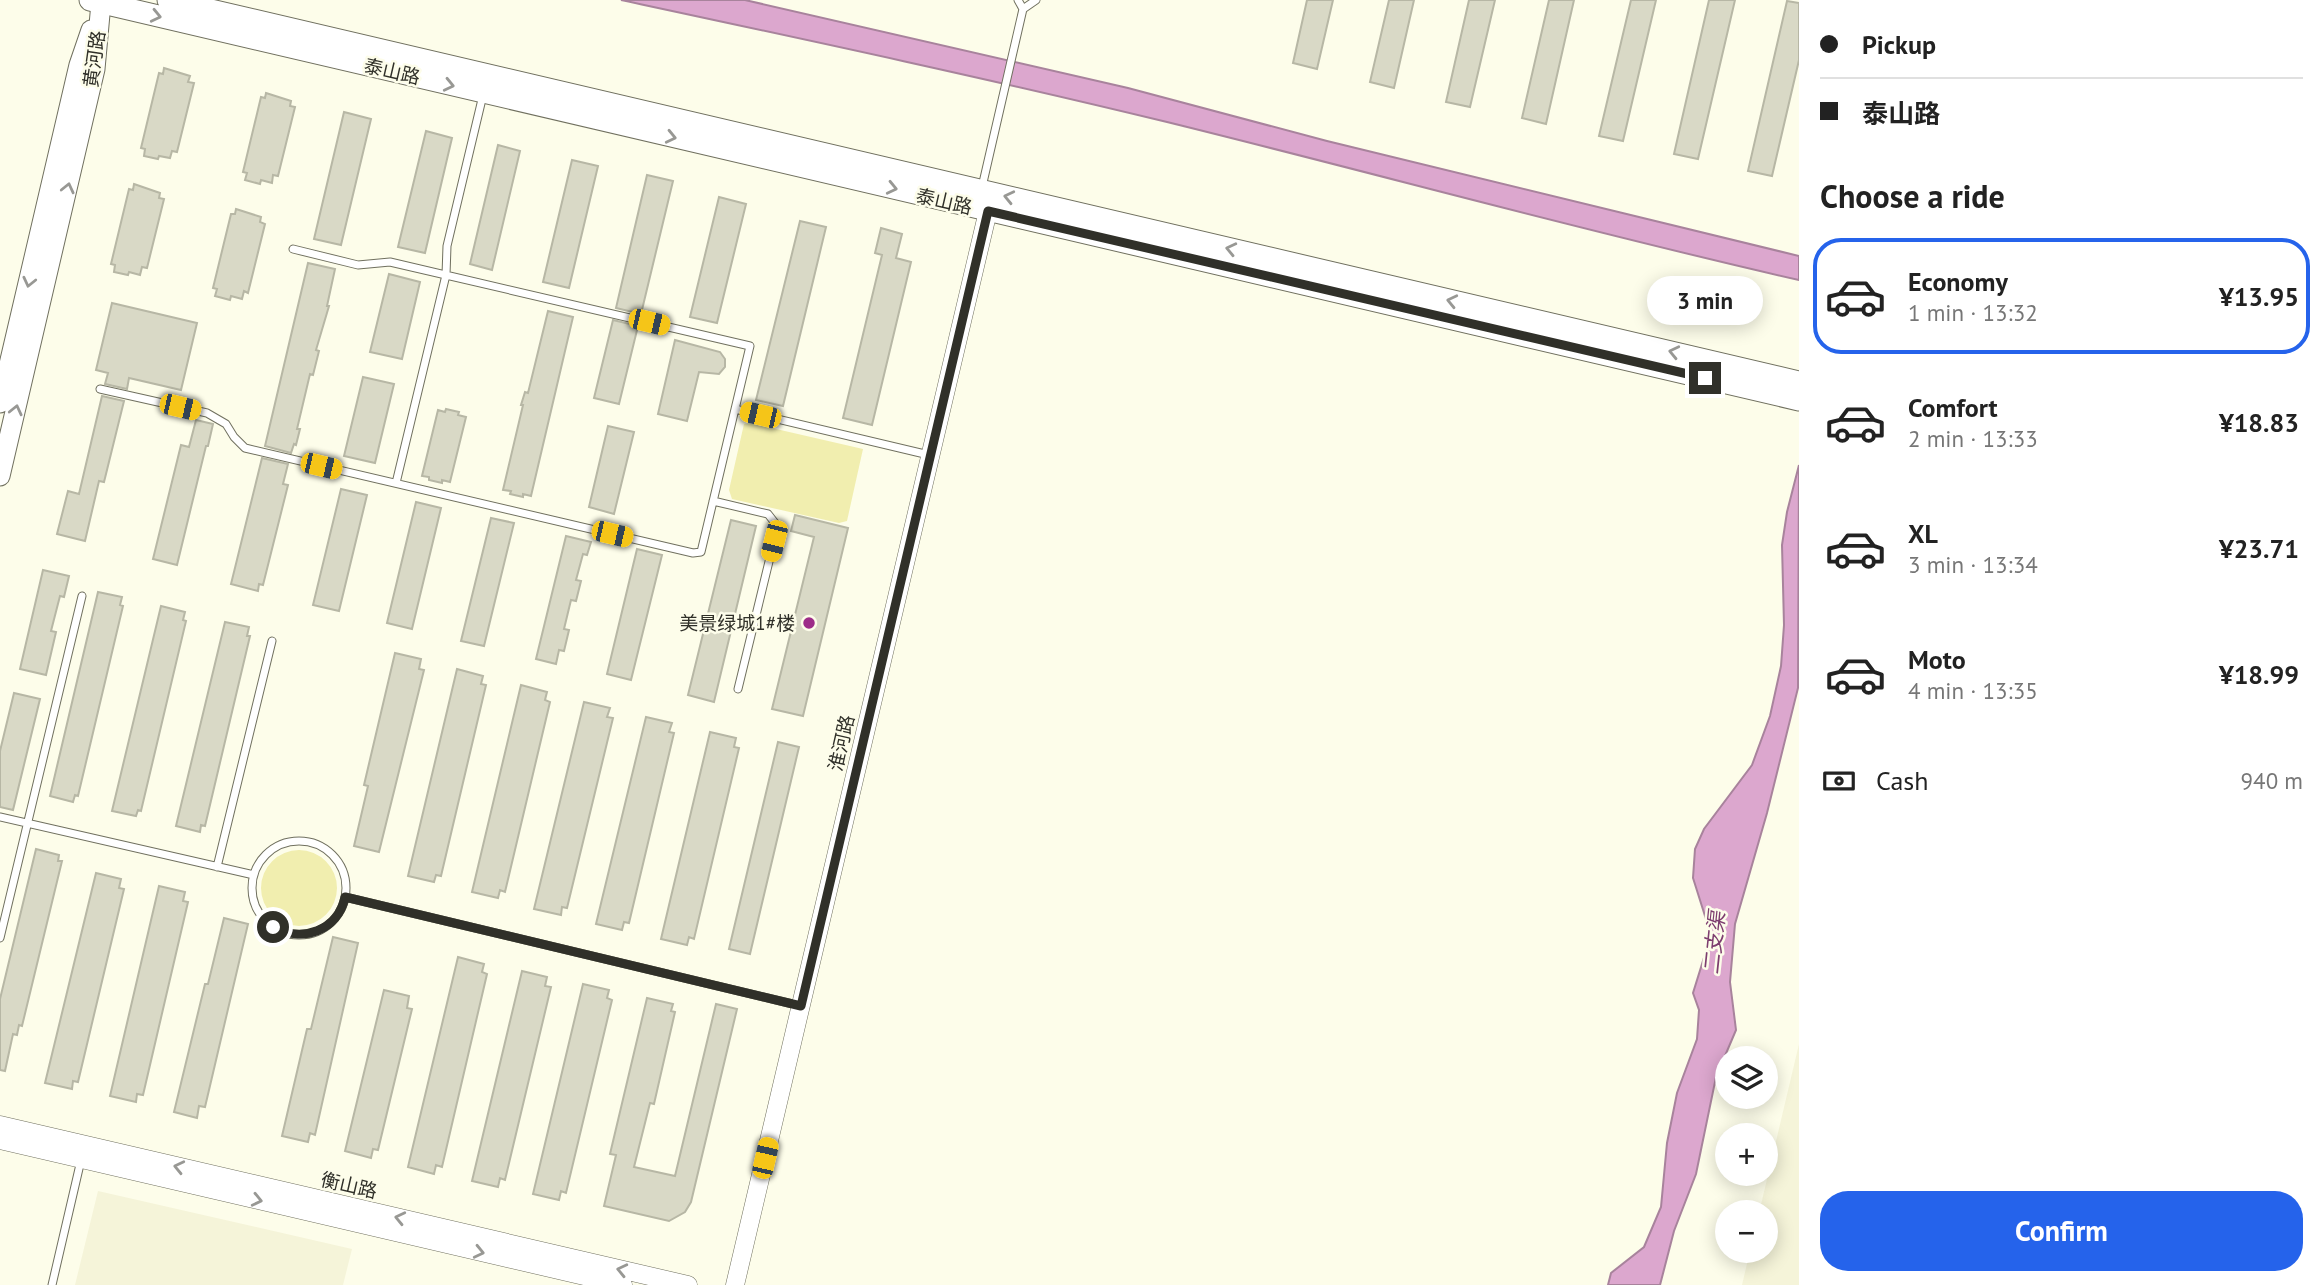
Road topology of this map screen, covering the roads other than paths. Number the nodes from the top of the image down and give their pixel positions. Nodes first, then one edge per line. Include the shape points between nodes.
1 (168, 0) edge
2 (1018, 0) edge
3 (1036, 0) edge
4 (97, 1) edge
5 (1023, 9) junction
6 (483, 93) junction
7 (985, 201) junction
8 (293, 249) dead end
9 (446, 275) junction
10 (100, 389) dead end
11 (1793, 389) edge
12 (0, 403) edge
13 (735, 409) junction
14 (931, 455) junction
15 (0, 476) edge
16 (396, 483) junction
17 (713, 501) junction
18 (82, 596) dead end
19 (272, 641) dead end
20 (738, 689) dead end
21 (0, 817) edge
22 (28, 823) junction
23 (217, 867) junction
24 (254, 875) junction
25 (345, 897) junction
26 (0, 938) edge
27 (801, 1006) junction
28 (0, 1125) edge
29 (0, 1140) edge
30 (81, 1159) junction
31 (52, 1285) edge
32 (623, 1285) edge
33 (688, 1285) edge
34 (735, 1285) edge

1 - 7 main road, 泰山路
2 - 5 lane
3 - 5 lane
4 -> 6 main road, 泰山路
4 -> 12 main road, 黄河路
15 -> 4 main road, 黄河路 via 95,69
5 - 7 lane
6 -> 7 main road, 泰山路
6 - 9 lane via 447,246
7 - 11 main road, 泰山路
7 - 14 street, 淮河路
8 - 9 lane via 358,265 390,262
9 - 13 lane via 750,346
9 - 16 lane
10 - 16 lane via 207,413 226,424 245,448
13 - 14 lane
13 - 17 lane
14 - 27 street, 淮河路
16 - 17 lane via 693,553 701,552
17 - 20 lane via 768,514 775,523
18 - 22 lane
19 - 23 lane
21 - 22 lane
22 - 23 lane
22 - 26 lane
23 - 24 lane
24 - 25 lane via 263,858 279,845 309,842 336,858 345,878
24 - 25 lane via 259,913 273,927 293,935 326,927 341,911
25 - 27 lane
27 - 34 street, 淮河路
33 -> 28 street, 衡山路
29 - 30 street, 衡山路
30 - 31 lane
30 -> 32 street, 衡山路

